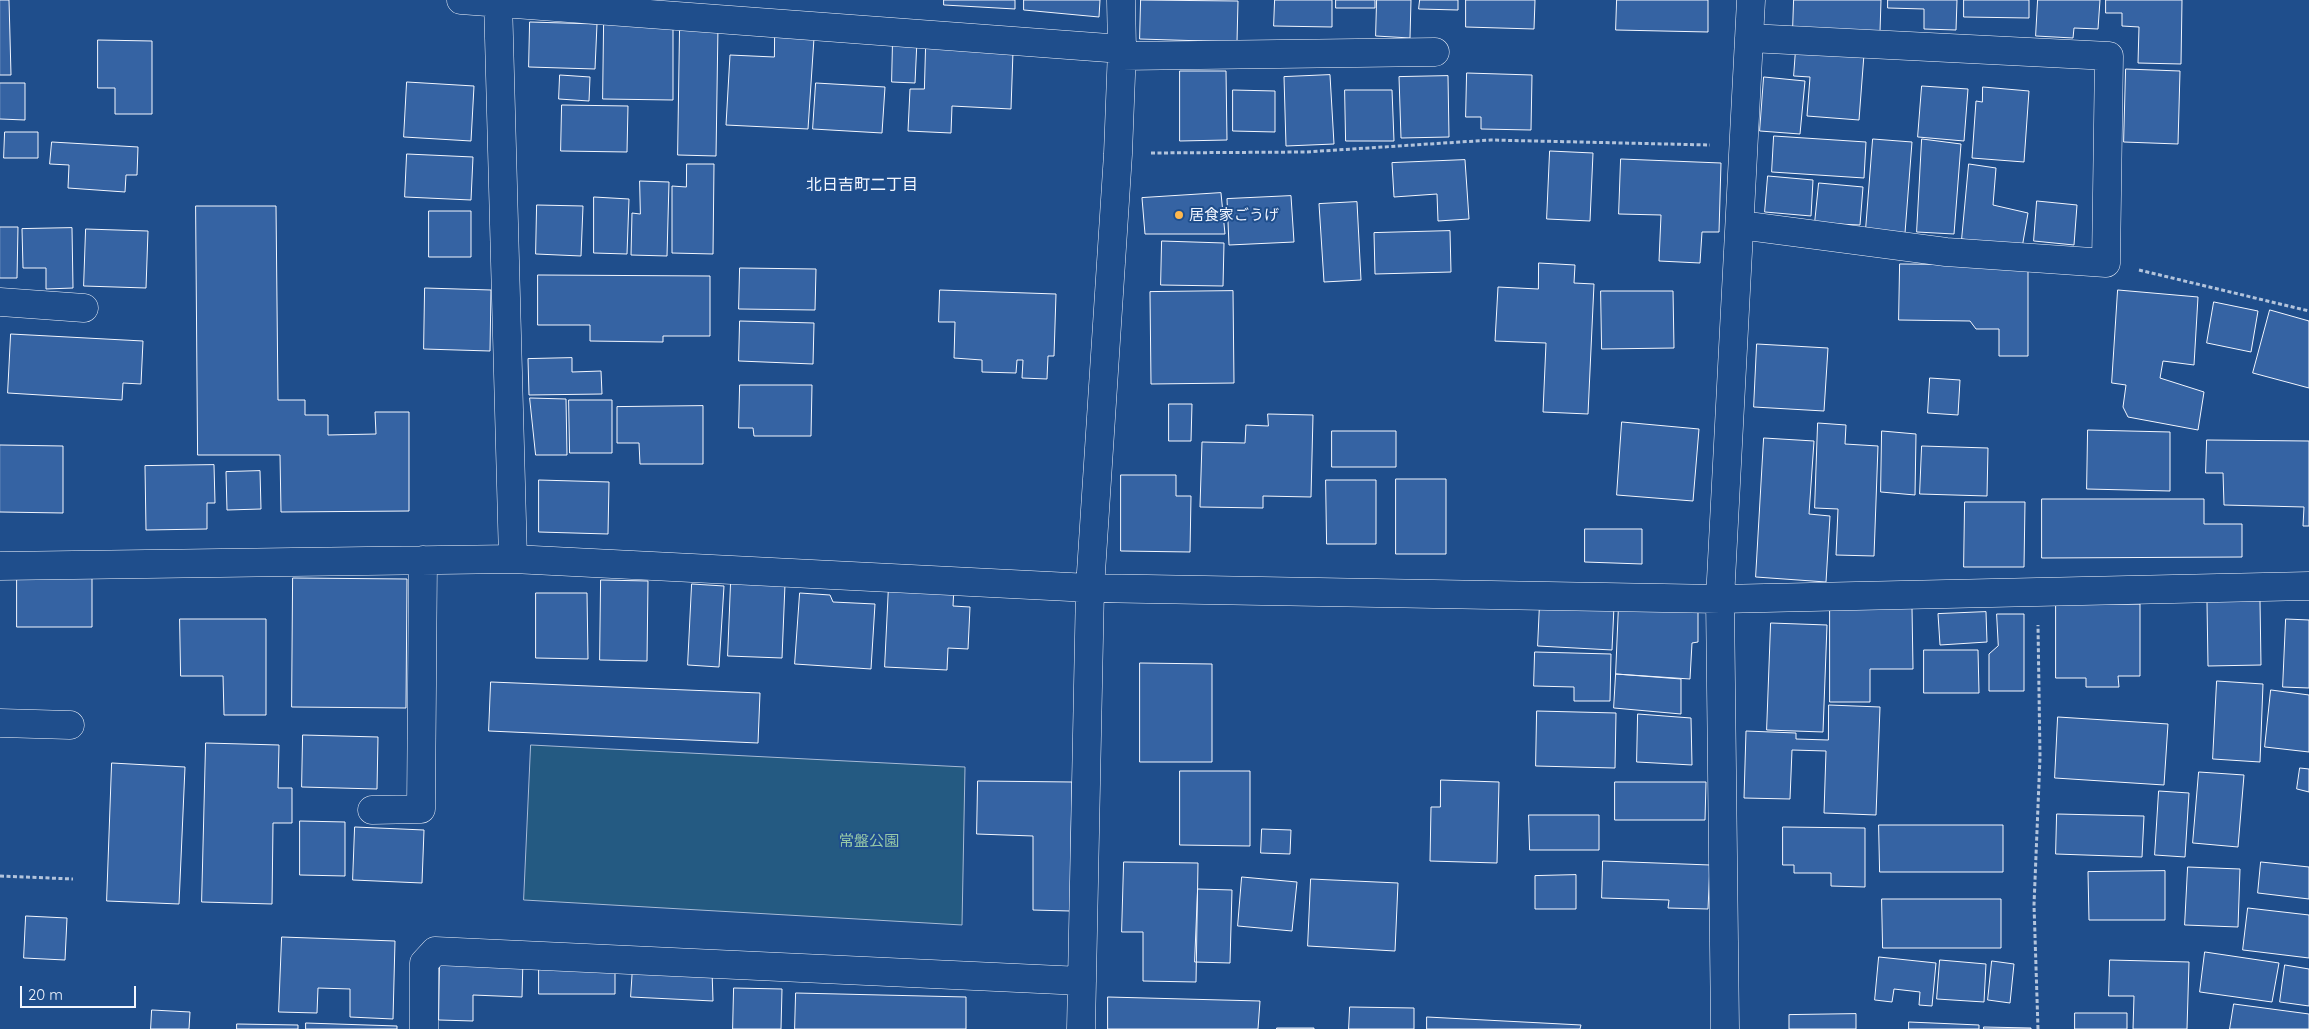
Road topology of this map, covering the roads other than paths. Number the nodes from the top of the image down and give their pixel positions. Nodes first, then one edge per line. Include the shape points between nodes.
1 (461, 0) edge
2 (1121, 0) edge
3 (1751, 0) edge
4 (498, 1) edge
5 (1749, 38) junction
6 (1435, 52) dead end
7 (1122, 53) junction
8 (1740, 224) junction
9 (0, 302) edge
10 (84, 308) dead end
11 (513, 558) junction
12 (423, 560) junction
13 (0, 566) edge
14 (2309, 586) edge
15 (1090, 588) junction
16 (1720, 599) junction
17 (0, 723) edge
18 (70, 725) dead end
19 (372, 810) dead end
20 (1082, 981) junction
21 (424, 1029) edge
22 (1081, 1029) edge
23 (1725, 1029) edge

1 - 4 street
2 - 7 street
3 - 5 street
4 - 7 street
4 - 11 street
5 - 8 street
5 - 8 street via 2109,56 2106,263 1946,252
6 - 7 street
7 - 15 street
8 - 16 street
9 - 10 street
11 - 12 street
11 - 15 street
12 - 13 street
12 - 19 street via 421,809
14 - 16 street
15 - 16 street
15 - 20 street
16 - 23 street
17 - 18 street
20 - 21 street via 435,951 424,963
20 - 22 street

